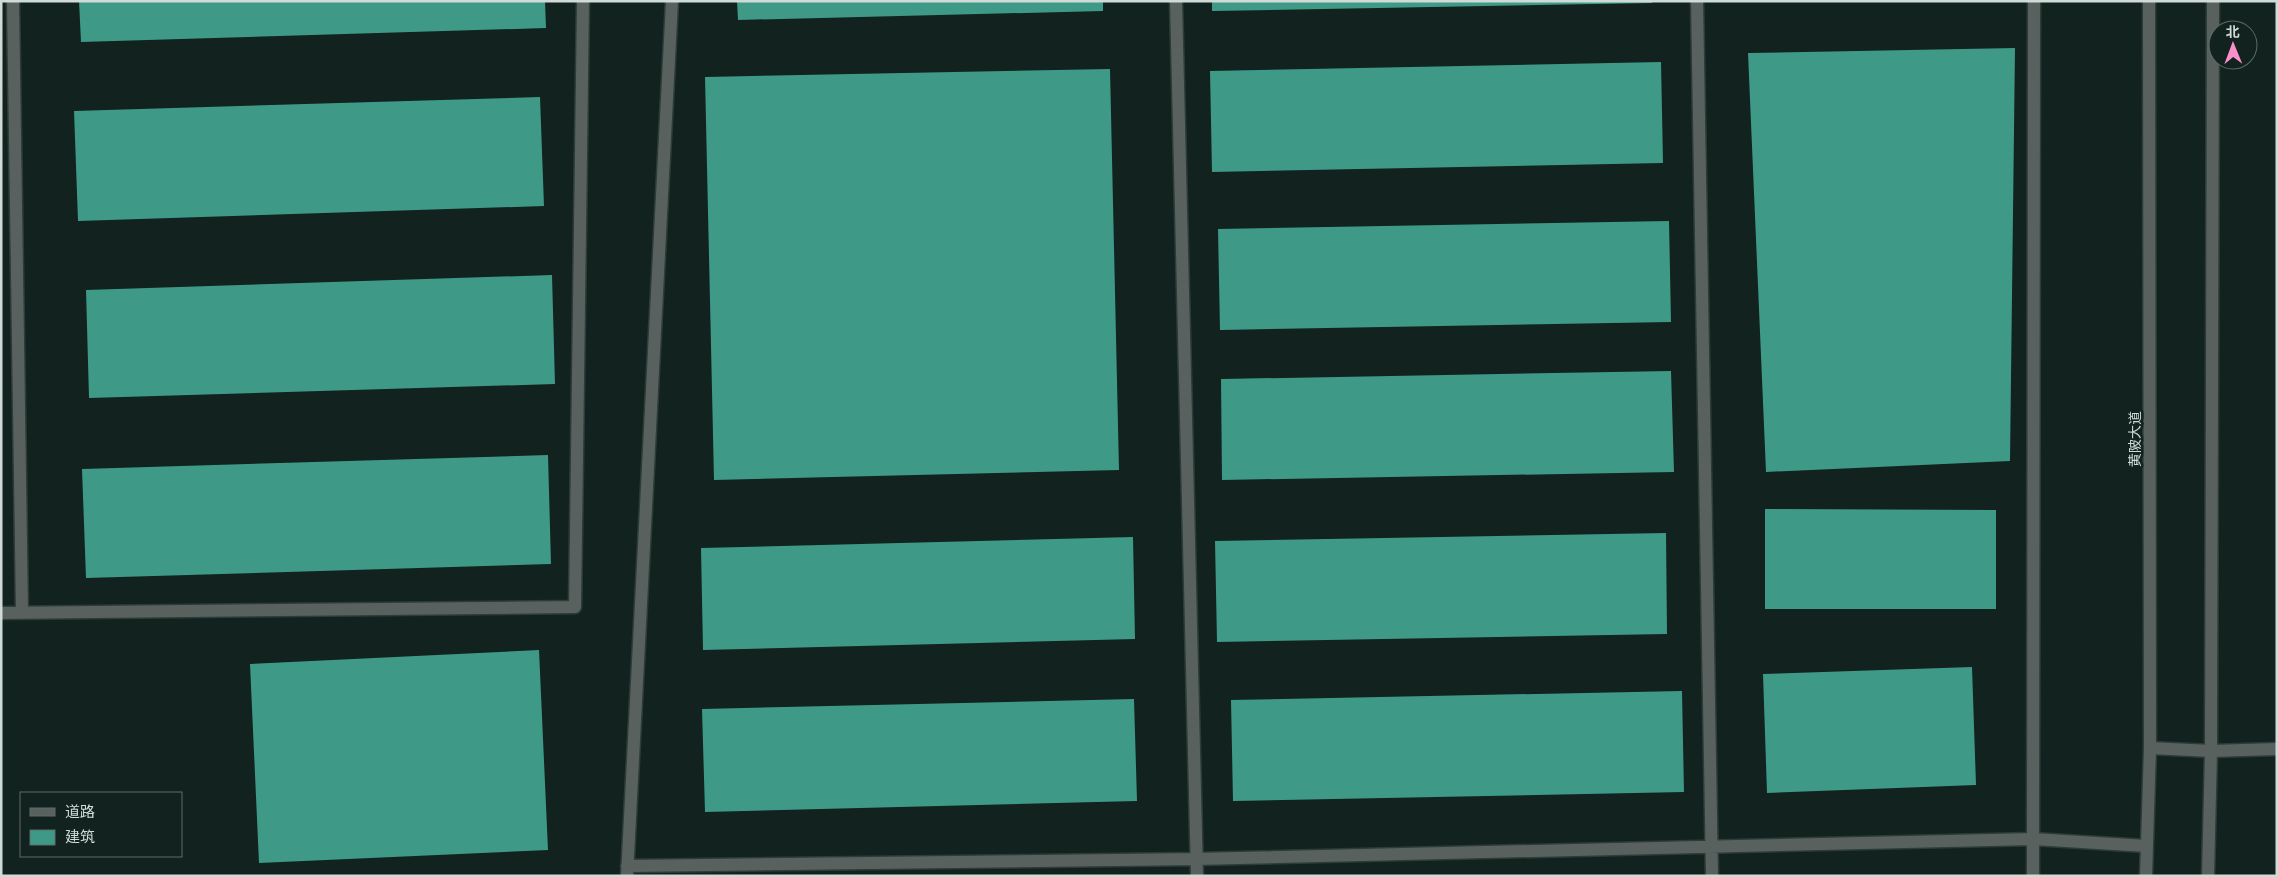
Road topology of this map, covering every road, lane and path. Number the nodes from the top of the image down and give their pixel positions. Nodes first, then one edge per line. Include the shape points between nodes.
1 (13, 1) edge
2 (583, 1) edge
3 (672, 1) edge
4 (1176, 1) edge
5 (1697, 1) edge
6 (2034, 1) edge
7 (2149, 1) edge
8 (2213, 1) edge
9 (22, 612) junction
10 (1, 613) edge
11 (2150, 748) junction
12 (2277, 749) edge
13 (2211, 751) junction
14 (2033, 839) junction
15 (2146, 846) junction
16 (1712, 847) junction
17 (1196, 860) junction
18 (627, 871) edge
19 (1197, 876) edge
20 (1712, 876) edge
21 (2033, 876) edge
22 (2146, 876) edge
23 (2208, 876) edge

1 - 9 street
2 - 9 street via 575,607
3 - 18 street
4 - 17 street
5 - 16 street
6 - 14 street
7 - 11 street, 黄陂大道
8 - 13 street
9 - 10 street
11 - 13 street
11 - 15 street, 黄陂大道
12 - 13 street
13 - 23 street
14 - 15 street
14 - 16 street
14 - 21 street
15 - 22 street, 黄陂大道
16 - 17 street
16 - 20 street
17 - 18 street
17 - 19 street

